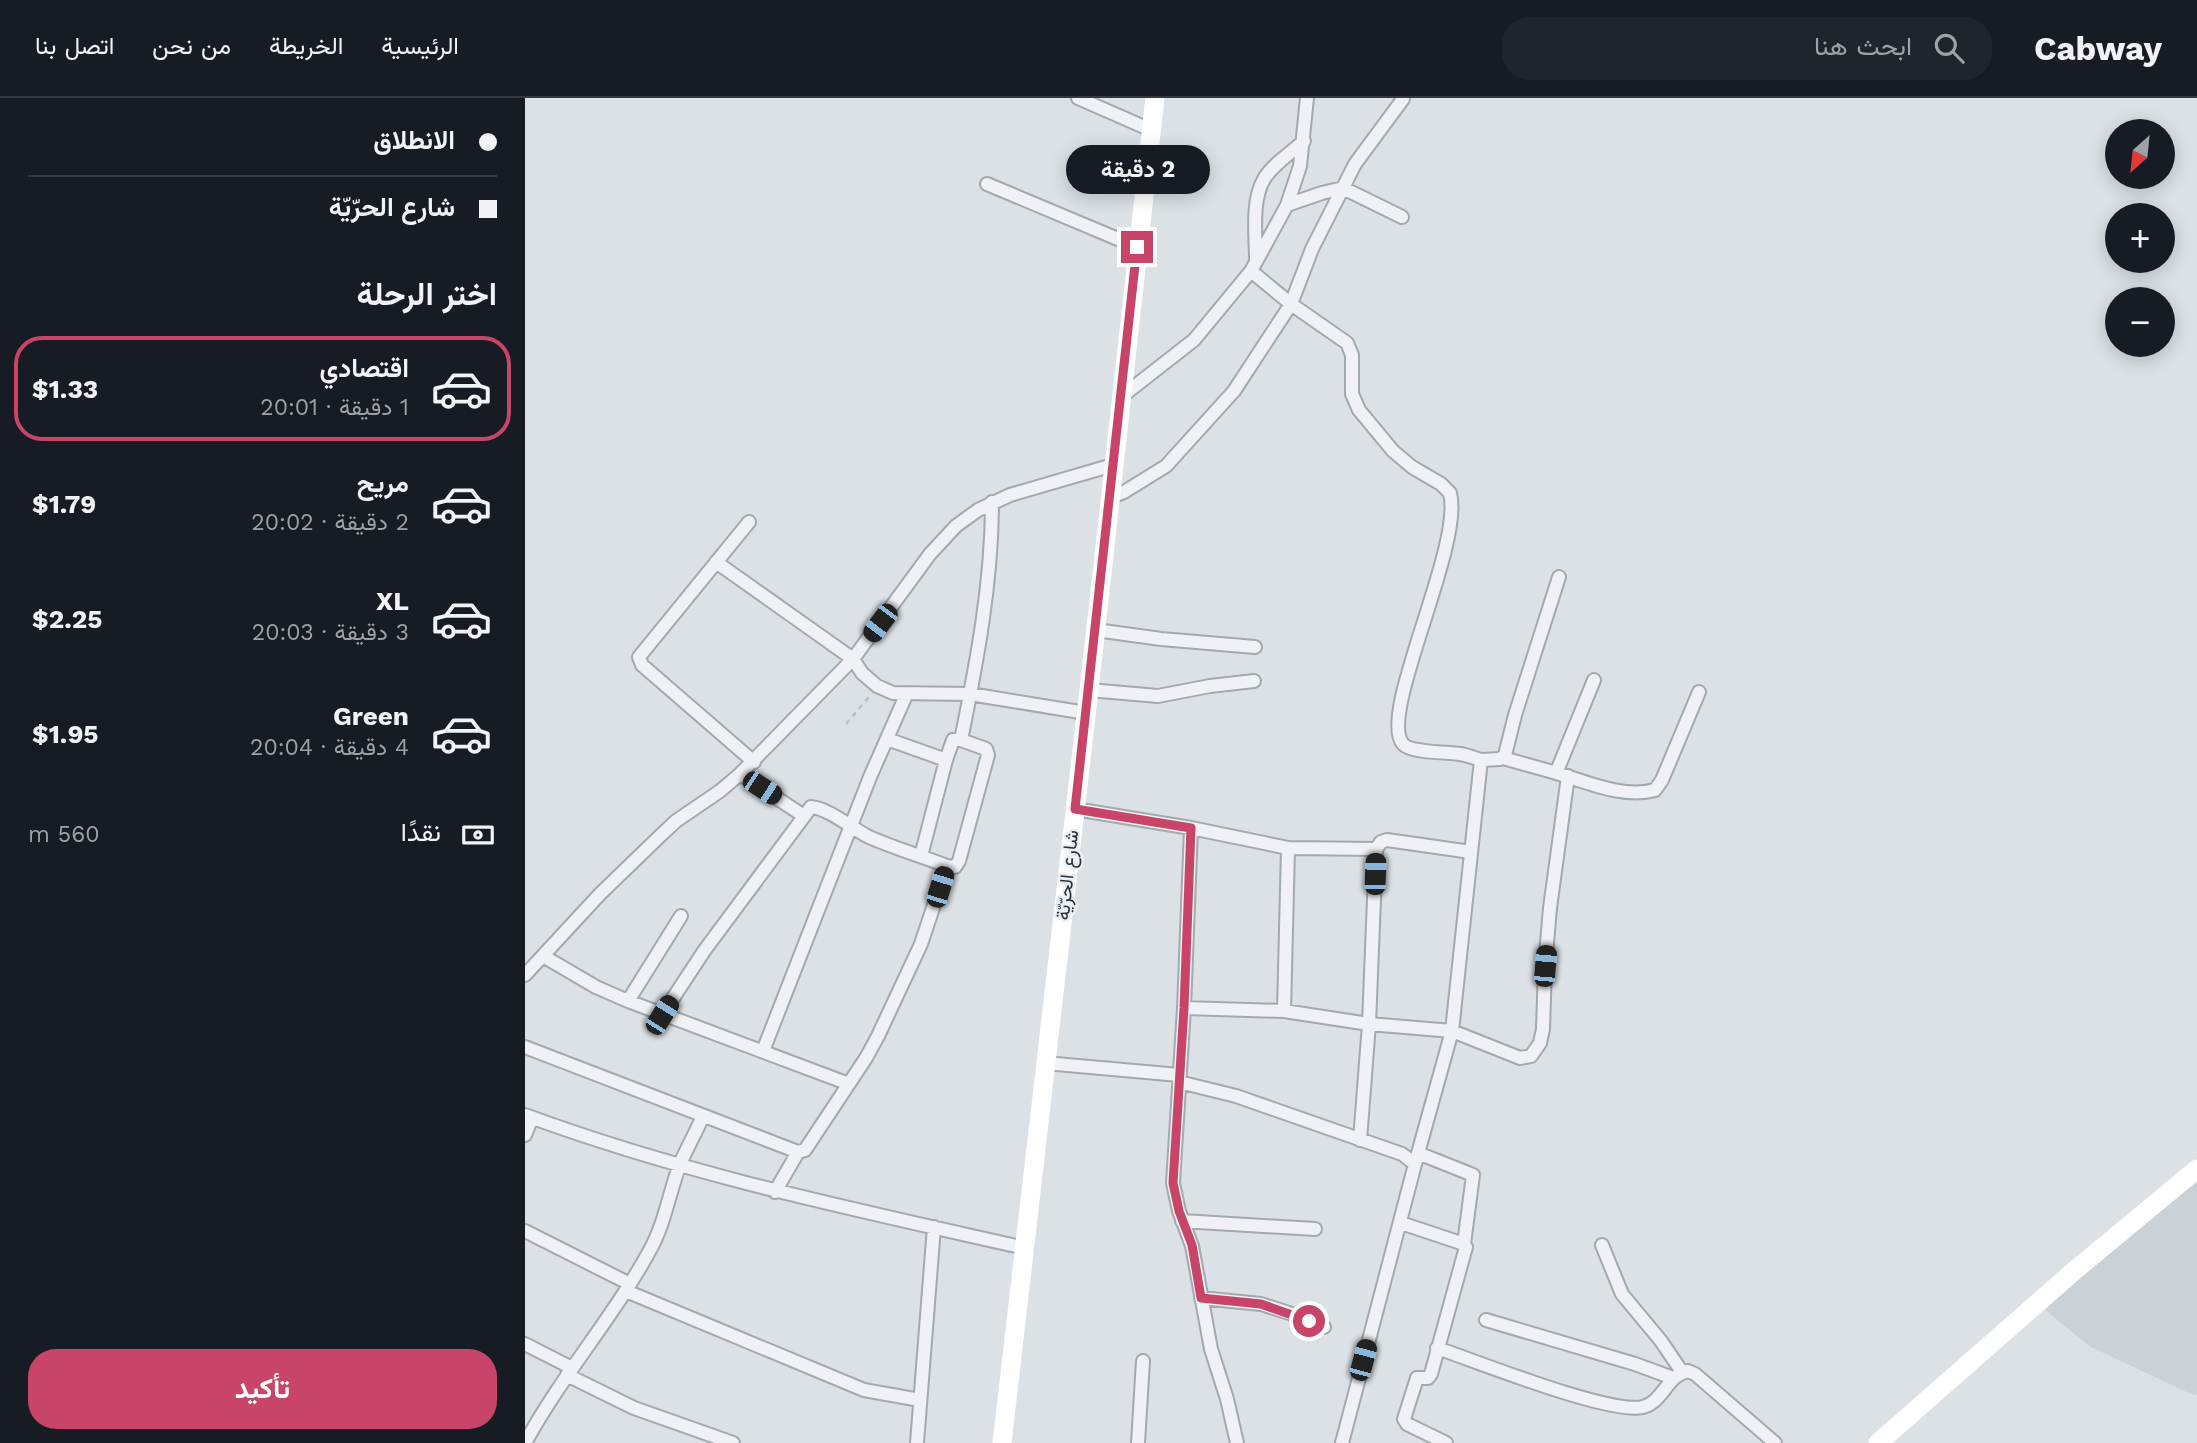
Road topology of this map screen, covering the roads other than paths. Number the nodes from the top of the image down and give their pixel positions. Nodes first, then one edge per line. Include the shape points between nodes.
1 (1077, 98) edge
2 (1155, 98) edge
3 (1307, 98) edge
4 (1403, 99) edge
5 (1151, 130) junction
6 (1304, 141) junction
7 (986, 184) dead end
8 (1343, 188) junction
9 (1287, 205) junction
10 (1402, 217) dead end
11 (1137, 247) junction
12 (1253, 268) junction
13 (1291, 304) junction
14 (1120, 397) junction
15 (1113, 465) junction
16 (1109, 498) junction
17 (992, 502) junction
18 (750, 522) dead end
19 (716, 562) junction
20 (1559, 577) dead end
21 (1096, 630) junction
22 (1255, 647) dead end
23 (853, 659) junction
24 (1594, 680) dead end
25 (1254, 681) dead end
26 (1089, 690) junction
27 (1699, 692) dead end
28 (907, 693) junction
29 (970, 694) junction
30 (1086, 713) junction
31 (887, 739) junction
32 (961, 740) junction
33 (1503, 758) junction
34 (946, 760) junction
35 (1481, 760) junction
36 (754, 762) junction
37 (1553, 772) junction
38 (740, 774) junction
39 (1568, 776) junction
40 (1075, 809) junction
41 (804, 816) junction
42 (851, 827) junction
43 (1191, 828) junction
44 (1288, 848) junction
45 (1376, 849) junction
46 (1471, 852) junction
47 (921, 856) junction
48 (947, 866) junction
49 (681, 916) dead end
50 (543, 957) junction
51 (525, 975) edge
52 (628, 1001) junction
53 (1184, 1008) junction
54 (1284, 1011) junction
55 (662, 1015) junction
56 (1369, 1024) junction
57 (1452, 1031) junction
58 (525, 1047) edge
59 (762, 1051) junction
60 (1045, 1063) junction
61 (1179, 1079) junction
62 (849, 1084) junction
63 (528, 1116) edge
64 (703, 1116) junction
65 (525, 1135) edge
66 (1360, 1140) junction
67 (797, 1152) junction
68 (1417, 1158) junction
69 (680, 1164) junction
70 (2197, 1168) edge
71 (775, 1192) junction
72 (1182, 1221) junction
73 (1401, 1223) junction
74 (933, 1227) junction
75 (1315, 1229) dead end
76 (525, 1231) edge
77 (1464, 1244) junction
78 (1602, 1245) dead end
79 (1025, 1248) junction
80 (628, 1287) junction
81 (1201, 1298) junction
82 (1486, 1320) dead end
83 (1324, 1327) dead end
84 (525, 1344) edge
85 (1437, 1348) junction
86 (1143, 1361) dead end
87 (569, 1372) junction
88 (1677, 1375) junction
89 (919, 1400) junction
90 (525, 1443) edge
91 (733, 1443) edge
92 (917, 1443) edge
93 (1002, 1443) edge
94 (1138, 1443) edge
95 (1237, 1443) edge
96 (1342, 1443) edge
97 (1446, 1443) edge
98 (1775, 1443) edge
99 (1878, 1443) edge

1 - 5 street
2 - 5 main road, شارع الحرّيّة
3 - 6 street
4 - 8 street via 1363,151
5 - 11 main road, شارع الحرّيّة
6 - 9 street
6 - 12 street via 1263,180
7 - 11 street
8 - 9 street
8 - 10 street
8 - 13 street
9 - 12 street
11 - 14 main road, شارع الحرّيّة
12 - 13 street
12 - 14 street via 1194,340
13 - 16 street via 1234,391 1191,441 1156,473
13 - 35 street via 1347,343 1352,394 1359,410 1393,451 1450,493 1445,550 1405,684 1398,733 1402,743 1412,749
14 - 15 main road, شارع الحرّيّة
15 - 16 main road, شارع الحرّيّة
15 - 17 street
16 - 21 main road, شارع الحرّيّة
17 - 23 street via 946,535
17 - 29 street via 991,556
18 - 19 street
19 - 23 street
19 - 36 street via 639,660
20 - 33 street
21 - 22 street
21 - 26 main road, شارع الحرّيّة
23 - 28 street via 877,686
23 - 36 street
24 - 37 street via 1562,762
25 - 26 street via 1158,696
26 - 30 main road, شارع الحرّيّة
27 - 39 street via 1655,790 1636,793
28 - 29 street
28 - 31 street
29 - 30 street
29 - 32 street
30 - 40 main road, شارع الحرّيّة
31 - 34 street
31 - 42 street
32 - 34 street via 953,740
32 - 48 street via 982,746 988,755 959,861 955,867
33 - 35 street
33 - 37 street
34 - 47 street
35 - 46 street
36 - 38 street
37 - 39 street
38 - 41 street
38 - 50 street via 675,821
39 - 57 street via 1550,908 1540,1043 1531,1056 1520,1058
40 - 43 street
40 - 60 main road, شارع الحرّيّة
41 - 42 street via 816,807
41 - 55 street via 711,940
42 - 47 street
42 - 59 street
43 - 44 street
43 - 53 street
44 - 45 street
44 - 54 street
45 - 46 street via 1387,840
45 - 56 street
46 - 57 street
47 - 48 street
48 - 62 street via 921,944 878,1036
49 - 52 street
50 - 51 street
50 - 52 street
52 - 55 street
53 - 54 street
53 - 61 street
54 - 56 street
55 - 59 street
56 - 57 street
56 - 66 street
57 - 68 street
58 - 64 street
59 - 62 street
60 - 61 street
60 - 79 main road, شارع الحرّيّة
61 - 66 street
61 - 72 street via 1173,1183
62 - 67 street via 805,1150
63 - 65 street
63 - 69 street
64 - 67 street
64 - 69 street
66 - 68 street
67 - 71 street
68 - 73 street
68 - 77 street via 1473,1175
69 - 71 street
69 - 80 street via 659,1233
70 - 99 main road
71 - 74 street
72 - 75 street
72 - 81 street via 1192,1245
73 - 77 street
73 - 96 street
74 - 79 street
74 - 89 street
76 - 80 street
77 - 85 street
78 - 88 street via 1622,1294 1661,1341
79 - 93 main road, شارع الحرّيّة
80 - 87 street
80 - 89 street via 864,1390
81 - 83 street via 1261,1304
81 - 95 street
82 - 88 street
84 - 87 street
85 - 88 street via 1584,1398 1633,1408 1650,1405
85 - 97 street via 1429,1377 1417,1378 1404,1419
86 - 94 street
87 - 90 street
87 - 91 street via 634,1408
88 - 98 street via 1695,1374
89 - 92 street

